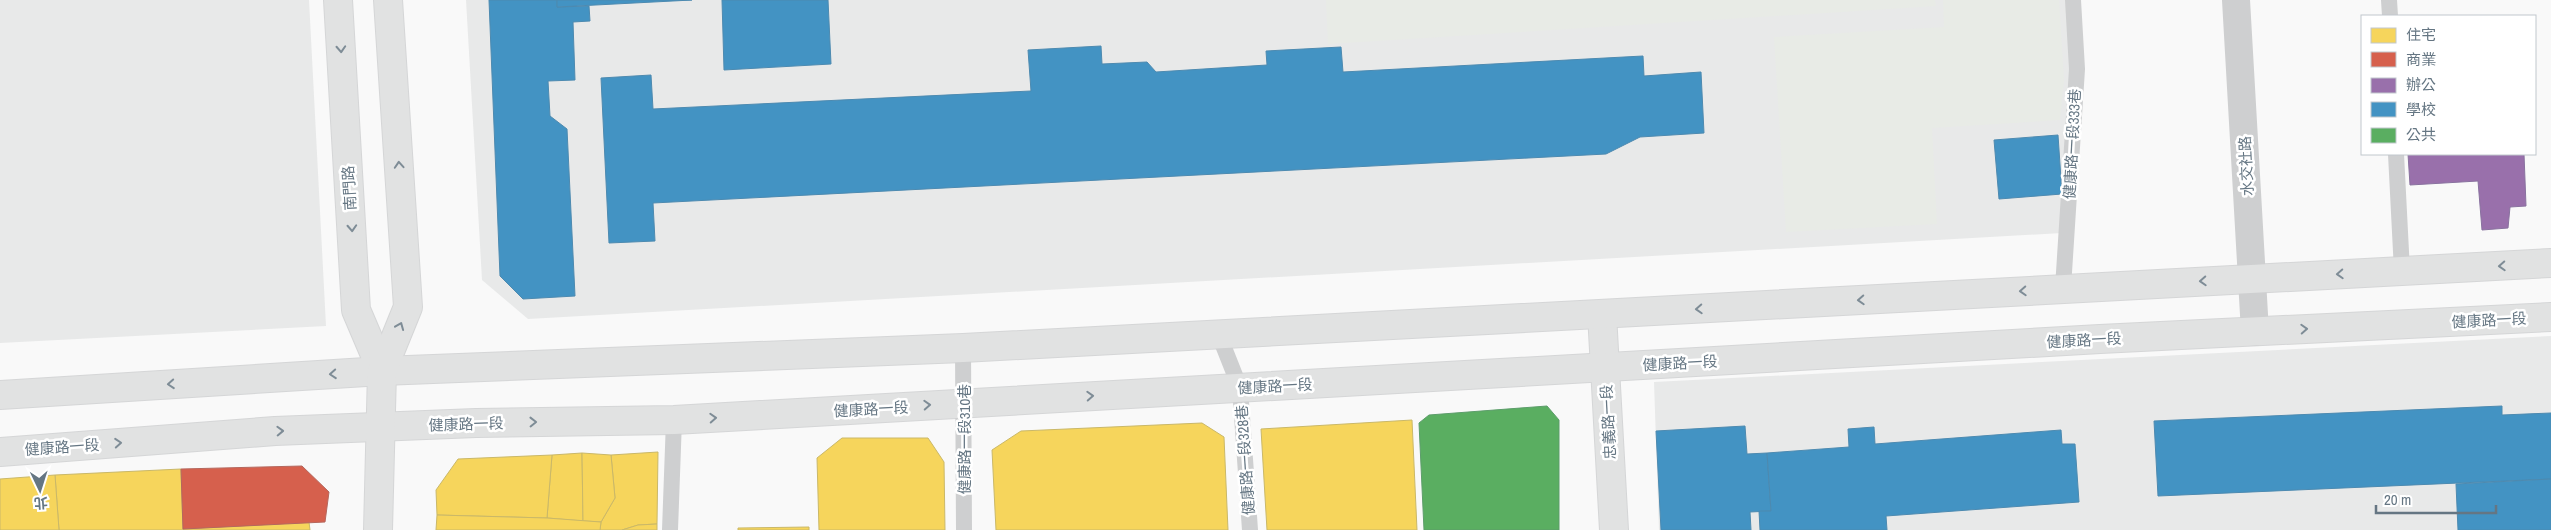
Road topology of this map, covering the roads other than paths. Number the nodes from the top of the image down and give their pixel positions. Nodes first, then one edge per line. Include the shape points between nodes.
1 (338, 0) edge
2 (388, 0) edge
3 (2073, 0) edge
4 (2236, 0) edge
5 (2389, 0) edge
6 (2390, 15) edge
7 (2396, 155) edge
8 (2551, 263) edge
9 (2402, 271) junction
10 (2252, 278) junction
11 (2064, 288) junction
12 (1602, 314) junction
13 (2551, 317) edge
14 (2255, 332) junction
15 (1219, 335) junction
16 (963, 348) junction
17 (1605, 367) junction
18 (382, 371) junction
19 (1240, 388) junction
20 (0, 395) edge
21 (964, 403) junction
22 (674, 420) junction
23 (379, 428) junction
24 (0, 452) edge
25 (378, 530) edge
26 (670, 530) edge
27 (964, 530) edge
28 (1250, 530) edge
29 (1614, 530) edge

1 -> 18 street, 南門路 via 356,310
18 -> 2 street, 南門路 via 408,307
3 - 11 lane, 健康路一段333巷 via 2076,69
4 - 10 street, 水交社路
5 - 6 lane
7 - 9 lane
8 -> 9 street
9 -> 10 street
10 -> 11 street
10 - 14 street, 水交社路
11 -> 12 street
12 - 15 street
12 - 17 street, 忠義路一段
14 -> 13 street, 健康路一段
14 - 17 street, 健康路一段
15 - 16 street
15 - 19 lane, 健康路一段328巷
16 - 18 street
16 - 21 lane, 健康路一段310巷
17 - 19 street, 健康路一段
17 - 29 street, 忠義路一段
18 -> 20 street
18 - 23 street, 南門路
21 -> 19 street, 健康路一段
19 - 28 lane, 健康路一段328巷
22 -> 21 street, 健康路一段
21 - 27 lane, 健康路一段310巷
23 -> 22 street, 健康路一段
22 - 26 lane
24 -> 23 street, 健康路一段 via 275,431
23 - 25 street, 南門路

